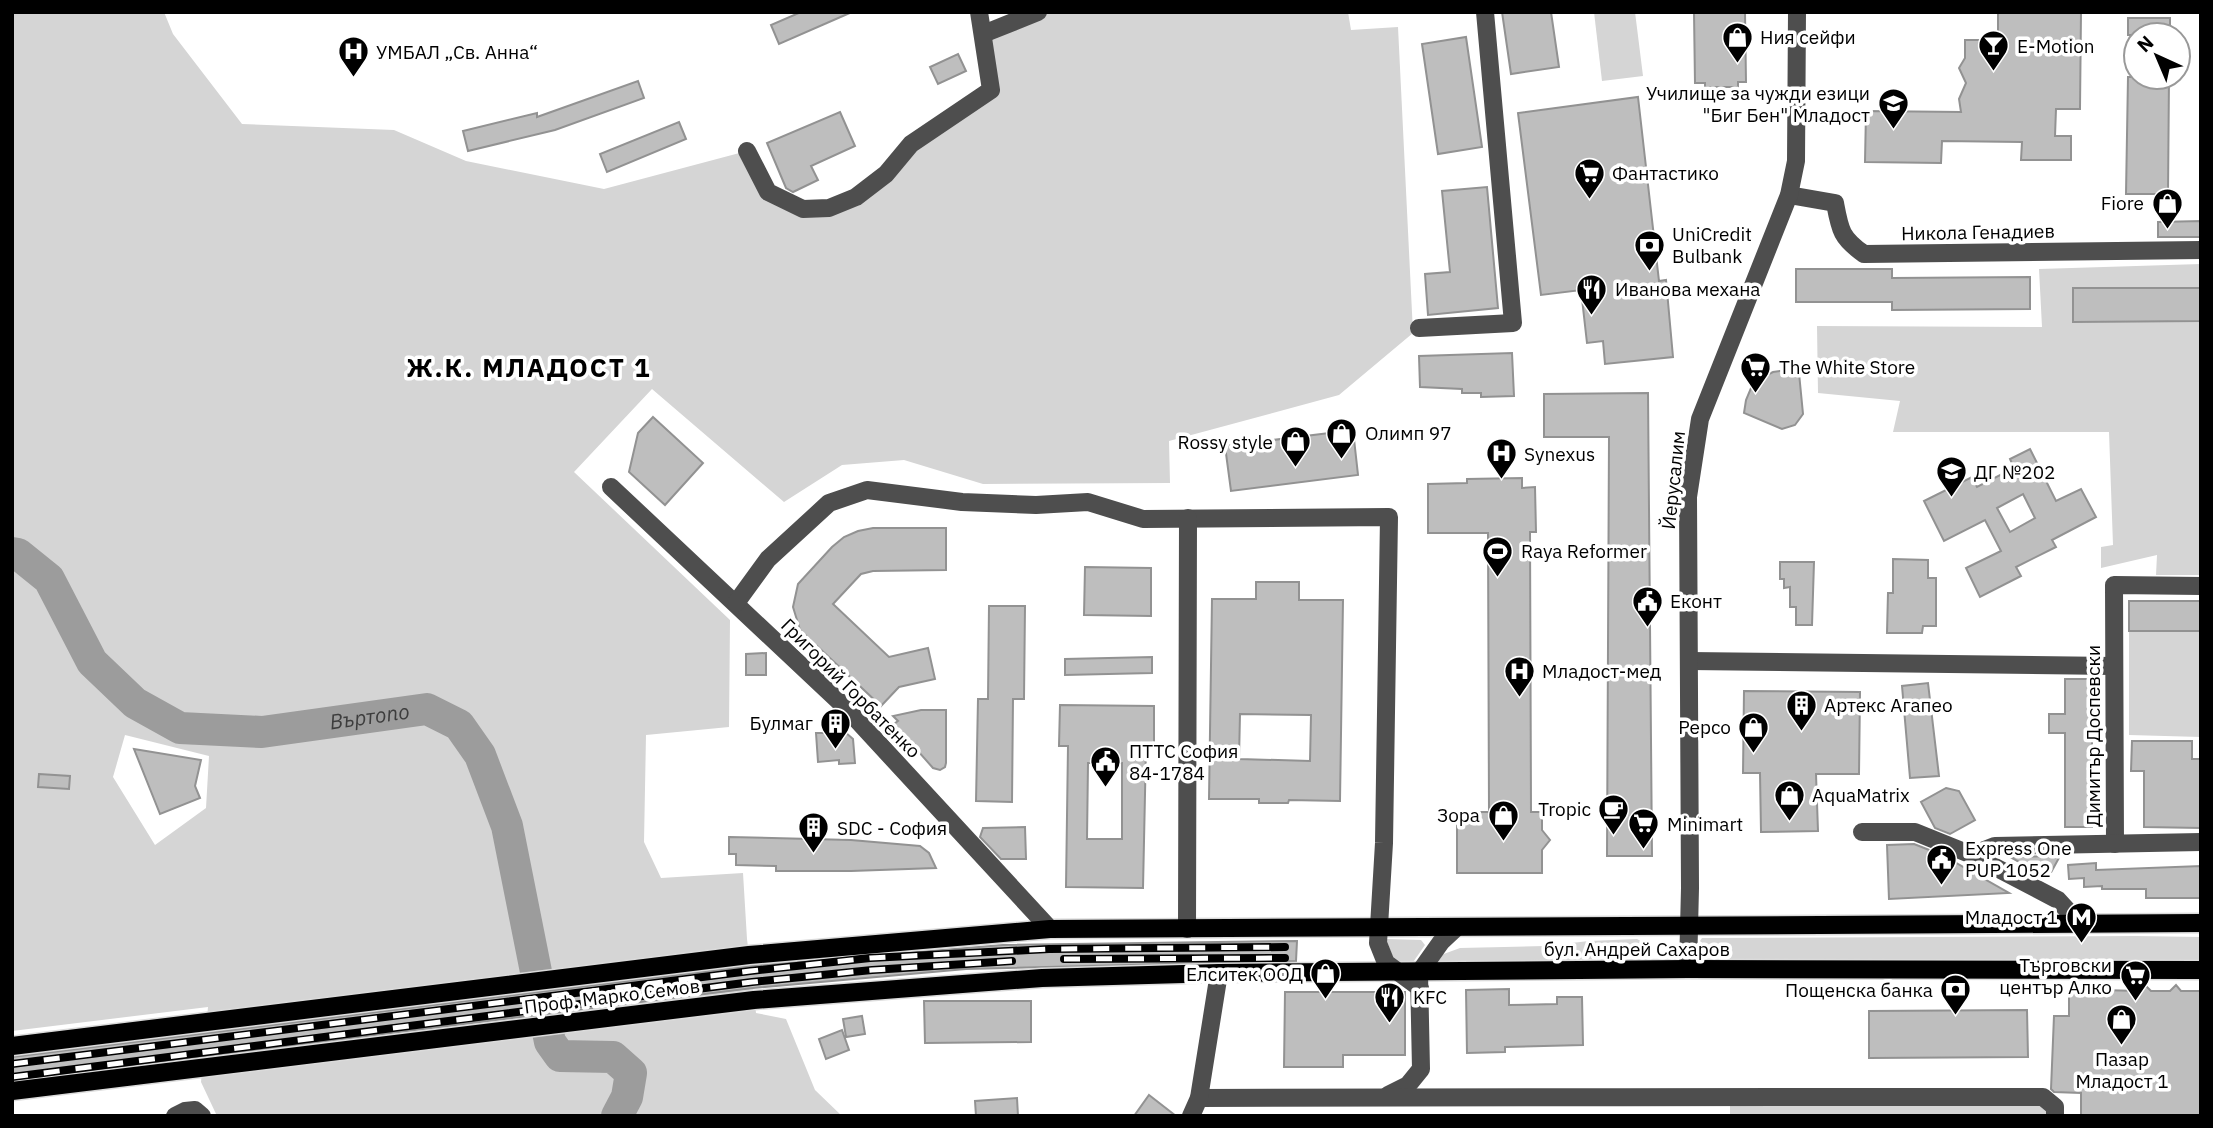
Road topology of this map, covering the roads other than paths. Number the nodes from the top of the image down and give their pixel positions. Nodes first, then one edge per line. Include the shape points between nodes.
1 (979, 12) edge
2 (1038, 12) edge
3 (1485, 12) edge
4 (1797, 12) edge
5 (982, 34) junction
6 (747, 151) dead end
7 (1789, 195) junction
8 (2201, 250) edge
9 (1419, 328) dead end
10 (611, 487) dead end
11 (1188, 518) junction
12 (2201, 586) edge
13 (736, 603) junction
14 (1689, 661) junction
15 (2114, 666) junction
16 (1862, 832) dead end
17 (2201, 842) edge
18 (2115, 844) junction
19 (1972, 855) junction
20 (2079, 923) junction
21 (2201, 923) edge
22 (1457, 927) junction
23 (1690, 927) junction
24 (1379, 928) junction
25 (1050, 929) junction
26 (1187, 929) junction
27 (1688, 969) junction
28 (2201, 970) edge
29 (1219, 973) junction
30 (1399, 973) junction
31 (1419, 980) junction
32 (12, 1046) edge
33 (12, 1091) edge
34 (1386, 1096) junction
35 (1199, 1098) junction
36 (199, 1113) edge
37 (175, 1116) edge
38 (1191, 1116) edge
39 (2055, 1116) edge

1 - 5 street
2 - 5 street
3 - 9 street via 1513,323
4 - 7 street, Йерусалим via 1796,161
5 - 6 street via 991,90 911,144 886,174 856,197 829,208 803,209 768,192
7 - 8 street, Никола Генадиев via 1835,203 1840,231 1864,254
7 - 14 street, Йерусалим via 1700,419 1688,497
10 - 13 street, Григорий Горбатенко
11 - 13 street via 1143,519 1088,502 962,502 867,489 829,503 768,559
11 - 24 street via 1389,517
11 - 26 street
12 - 15 street, Димитър Доспевски via 2114,585
13 - 25 street, Григорий Горбатенко via 845,707
14 - 15 street
14 - 23 street, Йерусалим
15 - 18 street, Димитър Доспевски
16 - 19 street via 1915,832
17 - 18 street, Димитър Доспевски
18 - 19 street via 1995,846
19 - 20 street via 2058,900
20 - 21 main road, бул. Андрей Сахаров
20 - 23 main road, бул. Андрей Сахаров
22 - 23 main road, бул. Андрей Сахаров
22 - 24 main road, бул. Андрей Сахаров
22 - 31 street via 1441,942
23 - 27 street, Йерусалим
24 - 26 main road, бул. Андрей Сахаров
24 - 30 street via 1381,955
25 - 26 main road, Проф. Марко Семов
25 - 32 main road, Проф. Марко Семов via 749,955
27 - 28 main road, бул. Андрей Сахаров
27 - 31 main road, бул. Андрей Сахаров
29 - 30 main road, бул. Андрей Сахаров
29 - 33 main road, Проф. Марко Семов via 1042,978 754,1000
29 - 35 street
30 - 31 main road, бул. Андрей Сахаров
31 - 34 street via 1421,1069 1408,1085
34 - 35 street
34 - 39 street via 2043,1097 2055,1107
35 - 38 street
36 - 37 street via 185,1111

